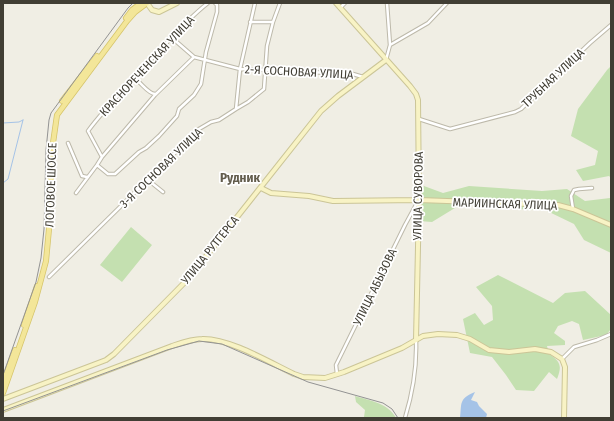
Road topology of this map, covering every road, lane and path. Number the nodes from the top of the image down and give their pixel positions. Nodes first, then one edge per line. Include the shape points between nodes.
1 (141, 3) edge
2 (147, 3) edge
3 (176, 3) edge
4 (208, 3) edge
5 (216, 3) edge
6 (255, 3) edge
7 (280, 3) edge
8 (336, 3) edge
9 (345, 3) edge
10 (387, 3) edge
11 (447, 3) edge
12 (340, 8) junction
13 (250, 22) junction
14 (273, 22) junction
15 (611, 25) edge
16 (171, 38) junction
17 (390, 45) junction
18 (194, 56) junction
19 (205, 60) junction
20 (386, 60) junction
21 (240, 69) junction
22 (265, 71) junction
23 (363, 77) junction
24 (134, 78) junction
25 (155, 94) junction
26 (236, 109) junction
27 (419, 119) junction
28 (68, 143) dead end
29 (102, 157) junction
30 (97, 166) junction
31 (87, 177) junction
32 (148, 180) junction
33 (261, 188) junction
34 (592, 188) dead end
35 (163, 192) dead end
36 (76, 193) dead end
37 (419, 200) junction
38 (573, 209) junction
39 (611, 225) edge
40 (49, 278) dead end
41 (416, 326) junction
42 (611, 334) edge
43 (427, 335) junction
44 (416, 340) junction
45 (562, 359) junction
46 (106, 360) junction
47 (112, 368) junction
48 (337, 374) junction
49 (3, 383) edge
50 (3, 393) edge
51 (3, 399) edge
52 (3, 410) edge
53 (405, 418) edge
54 (564, 418) edge

1 - 49 main road, ЛОГОВОЕ ШОССЕ via 132,10 54,114 49,150 43,261 32,302
2 - 3 main road via 152,10 159,12
2 - 50 main road, ЛОГОВОЕ ШОССЕ via 127,21 56,115 46,262 35,302
4 - 16 street, КРАСНОРЕЧЕНСКАЯ УЛИЦА
5 - 19 street via 217,12
6 - 13 street
7 - 14 street
8 - 12 main road, УЛИЦА СУВОРОВА
9 - 12 street
10 - 17 street
11 - 17 street via 428,23
12 - 20 main road, УЛИЦА СУВОРОВА
13 - 14 street
13 - 21 street
14 - 22 street via 267,46
15 - 27 street, ТРУБНАЯ УЛИЦА via 515,112 450,129
16 - 18 street, 2-Я СОСНОВАЯ УЛИЦА
16 - 24 street, КРАСНОРЕЧЕНСКАЯ УЛИЦА
17 - 20 street
18 - 19 street, 2-Я СОСНОВАЯ УЛИЦА
18 - 25 street
19 - 21 street, 2-Я СОСНОВАЯ УЛИЦА
19 - 30 street via 201,84 194,96 159,136 115,174 108,174
20 - 23 main road, УЛИЦА РУТГЕРСА
20 - 27 main road, УЛИЦА СУВОРОВА via 416,94
21 - 22 street, 2-Я СОСНОВАЯ УЛИЦА
21 - 26 street
22 - 23 street, 2-Я СОСНОВАЯ УЛИЦА via 343,73
22 - 26 street, 3-Я СОСНОВАЯ УЛИЦА via 264,89
23 - 33 main road, УЛИЦА РУТГЕРСА via 321,111
24 - 25 street via 151,94
24 - 29 street, КРАСНОРЕЧЕНСКАЯ УЛИЦА via 88,131
25 - 29 street
26 - 32 street, 3-Я СОСНОВАЯ УЛИЦА via 200,129
27 - 37 main road, УЛИЦА СУВОРОВА
28 - 31 street via 82,176
29 - 30 street
30 - 31 street
31 - 36 street
32 - 35 street
32 - 40 street, 3-Я СОСНОВАЯ УЛИЦА
33 - 37 main road, МАРИИНСКАЯ УЛИЦА via 274,194 333,200
33 - 46 main road, УЛИЦА РУТГЕРСА via 188,279
34 - 38 street via 574,190 571,196
37 - 38 main road, МАРИИНСКАЯ УЛИЦА via 558,205
37 - 41 main road, УЛИЦА СУВОРОВА
37 - 48 street, УЛИЦА АБЫЗОВА via 336,365
38 - 39 main road, МАРИИНСКАЯ УЛИЦА
41 - 43 main road via 420,332
41 - 44 main road, УЛИЦА СУВОРОВА
42 - 45 street via 574,347
43 - 44 main road
43 - 45 main road via 462,336 490,350 509,352 536,349 551,352
44 - 48 main road
44 - 53 street, УЛИЦА СУВОРОВА via 416,367
45 - 54 main road via 566,367
46 - 47 main road
46 - 51 main road, УЛИЦА РУТГЕРСА
47 - 48 main road via 202,338 228,342 303,377 324,378
47 - 52 main road

